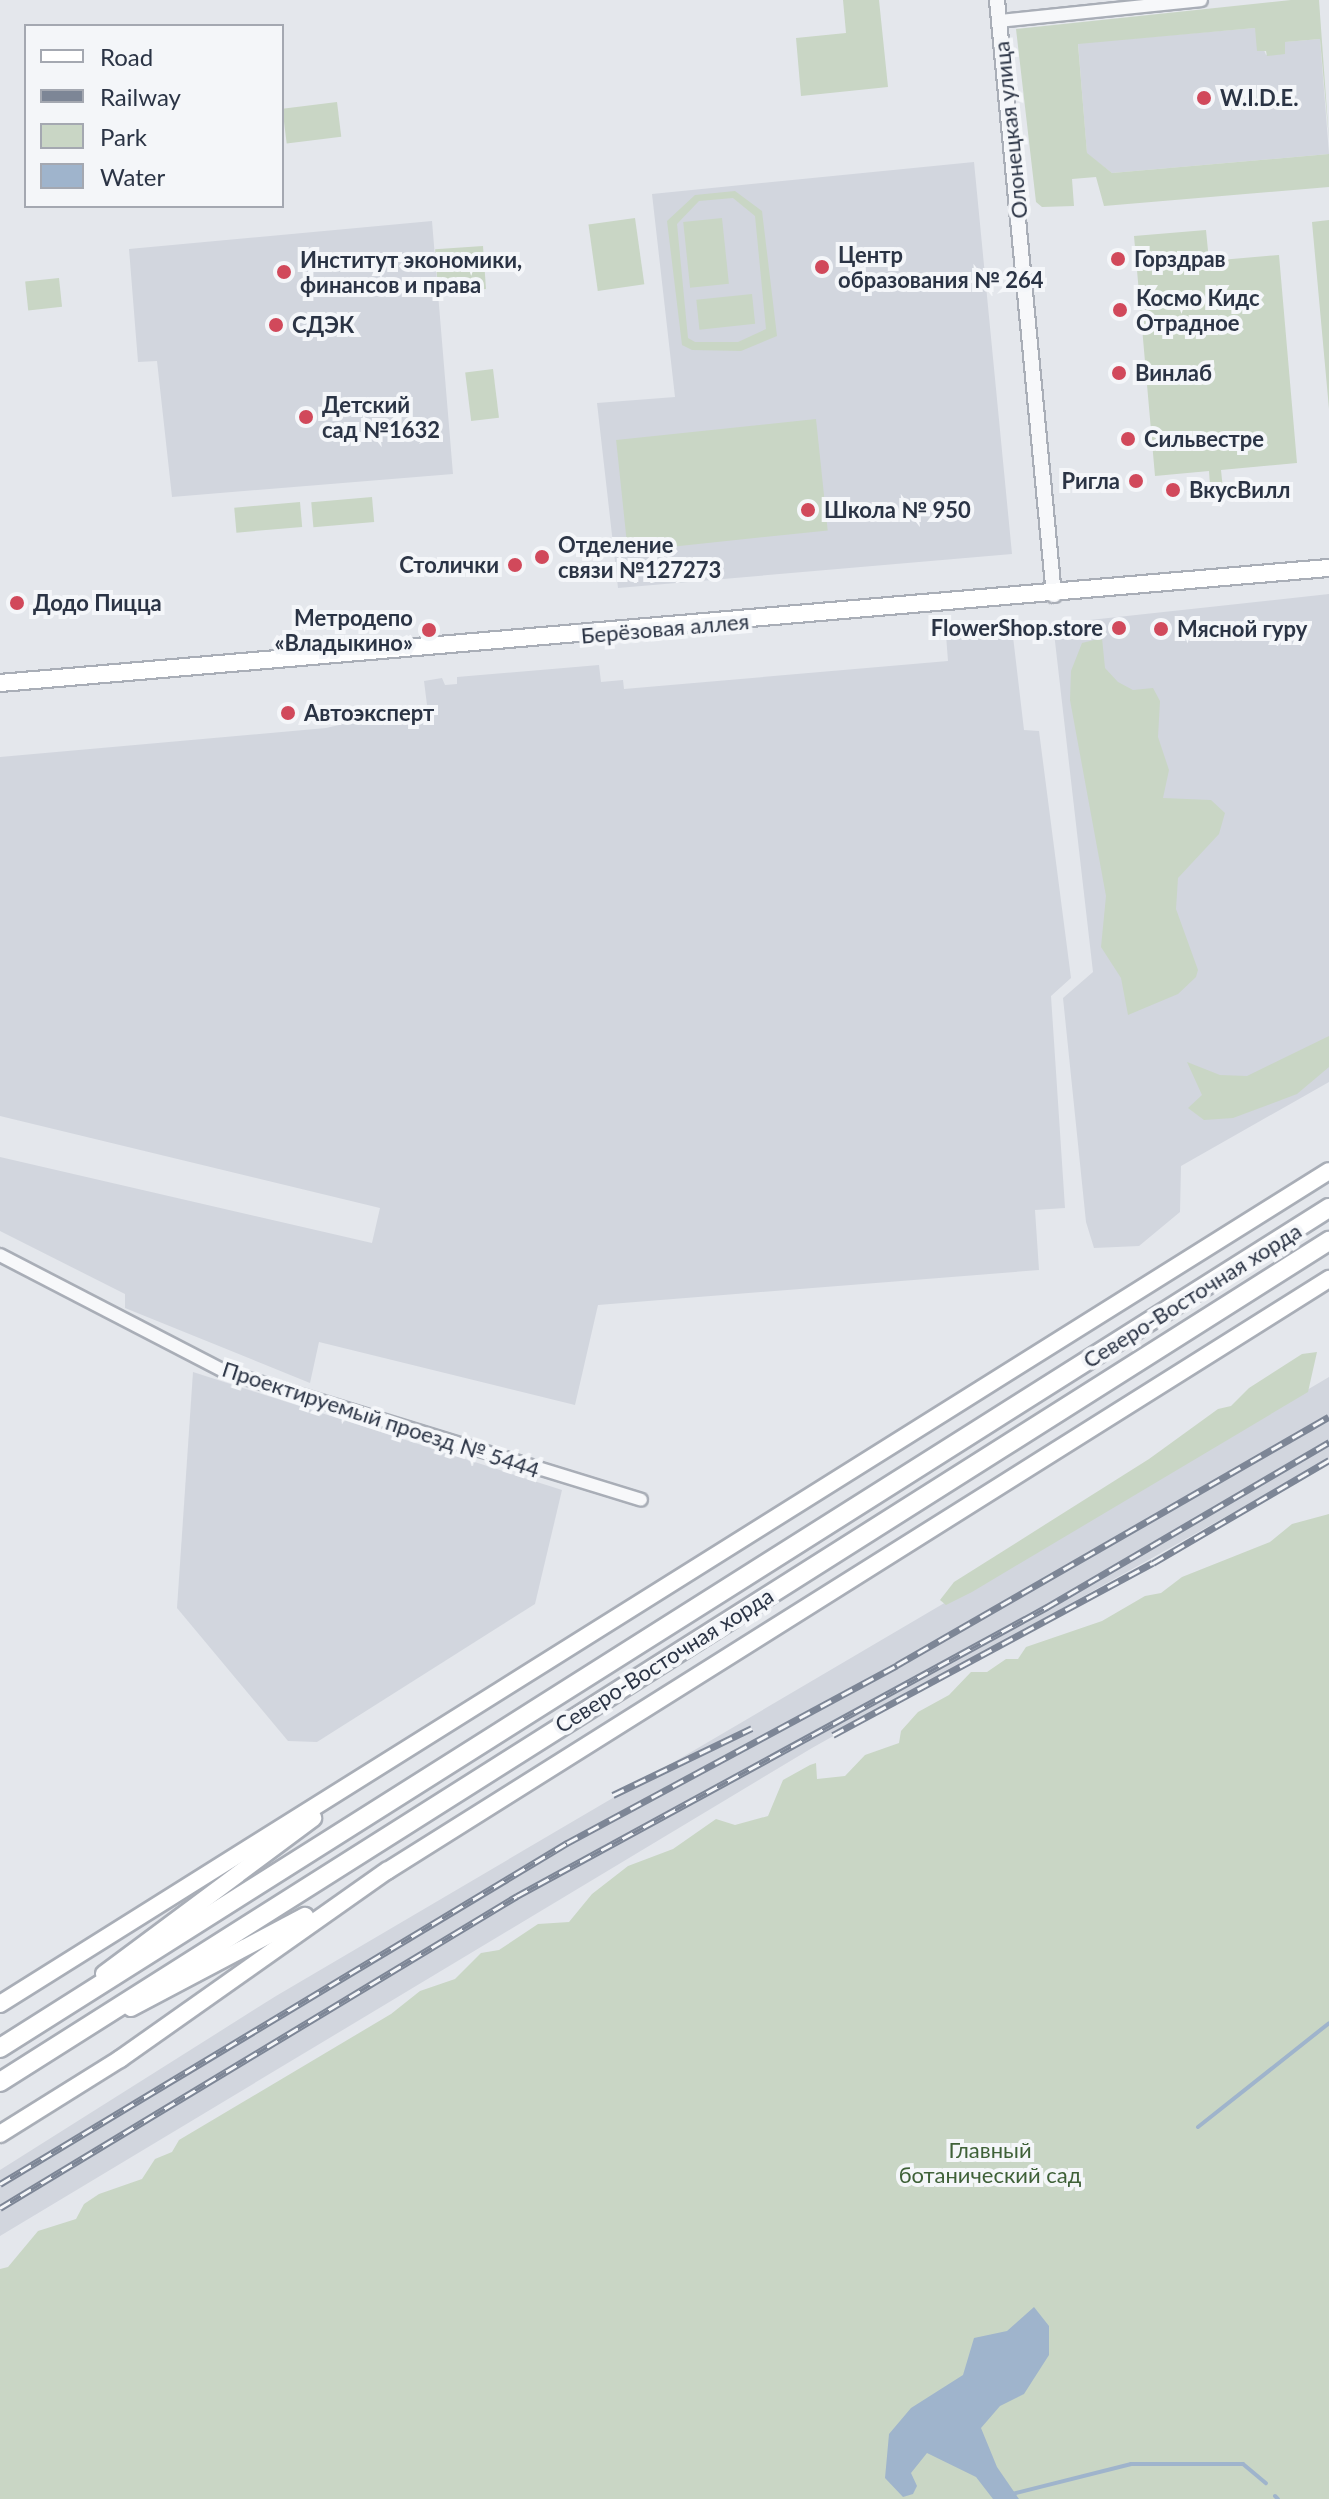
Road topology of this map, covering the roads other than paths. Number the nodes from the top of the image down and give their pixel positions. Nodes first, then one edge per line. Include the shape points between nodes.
1 (997, 0) edge
2 (1201, 0) edge
3 (999, 21) junction
4 (1329, 568) edge
5 (1054, 595) junction
6 (51, 679) junction
7 (0, 683) edge
8 (0, 693) edge
9 (1329, 1171) edge
10 (1329, 1208) edge
11 (1329, 1241) edge
12 (0, 1255) edge
13 (1329, 1279) edge
14 (641, 1500) dead end
15 (372, 1774) junction
16 (387, 1871) junction
17 (0, 2004) edge
18 (53, 2013) junction
19 (0, 2048) edge
20 (31, 2061) junction
21 (0, 2082) edge
22 (0, 2134) edge

1 - 3 street, Олонецкая улица
2 - 3 street
3 - 5 street, Олонецкая улица
4 - 5 main road, Берёзовая аллея
5 - 6 main road, Берёзовая аллея
6 - 7 main road, Берёзовая аллея
6 - 8 main road
9 - 15 main road
10 - 18 main road, Северо-Восточная хорда
11 - 20 main road, Северо-Восточная хорда
12 - 14 street, Проектируемый проезд № 5444 via 226,1372
13 - 16 main road
15 - 17 main road
15 - 18 main road
16 - 20 main road
16 - 22 main road via 120,2059
18 - 19 main road, Северо-Восточная хорда
20 - 21 main road, Северо-Восточная хорда

